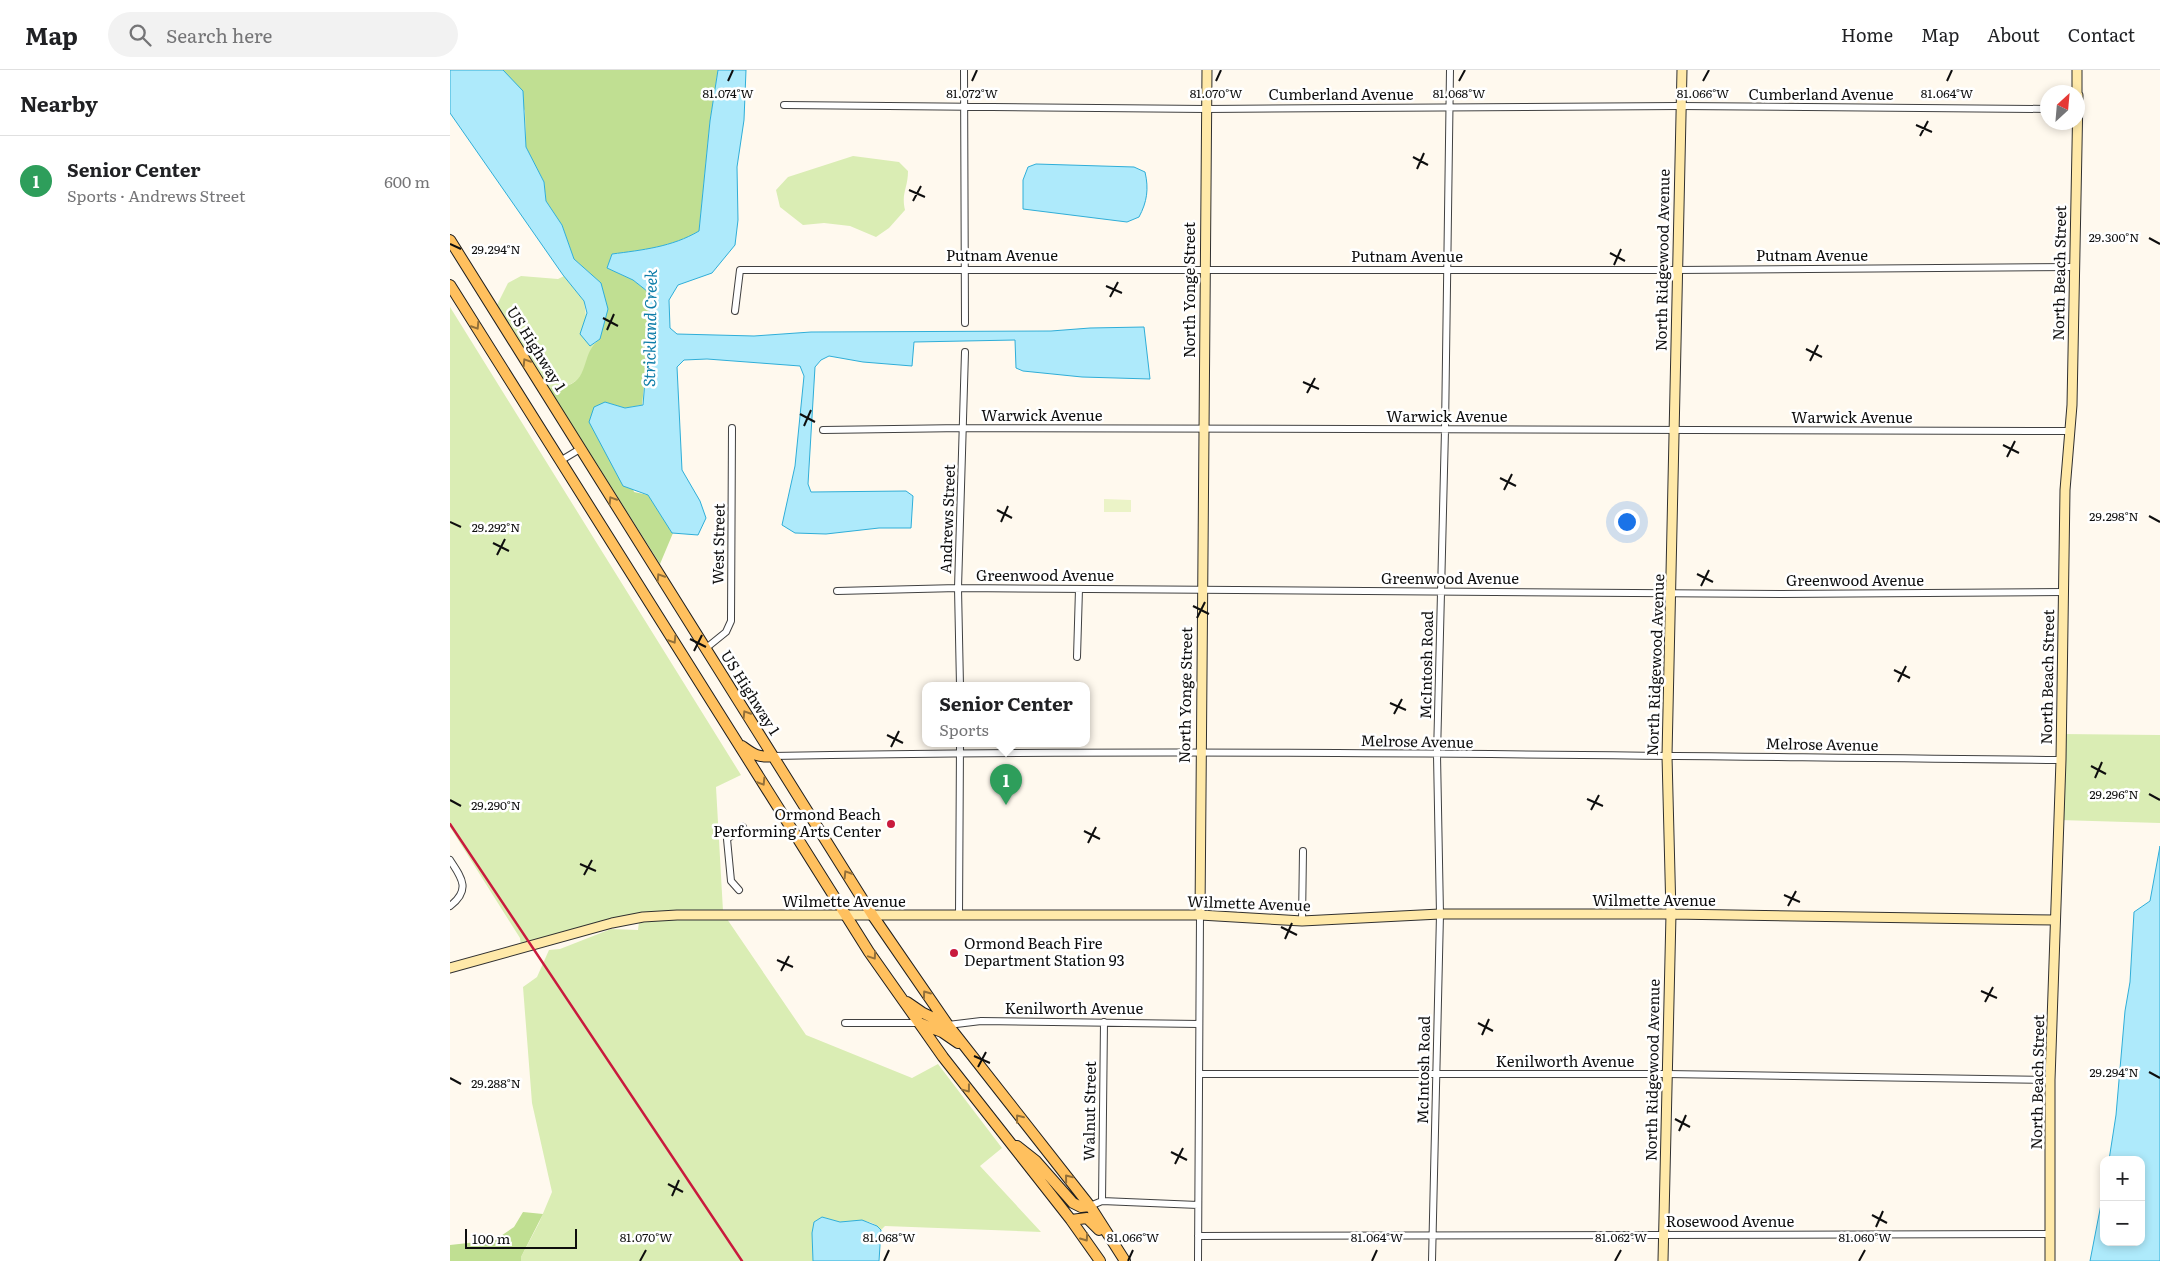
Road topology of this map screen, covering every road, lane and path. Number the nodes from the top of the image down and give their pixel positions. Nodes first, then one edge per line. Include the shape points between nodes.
1 (964, 70) edge
2 (1207, 70) edge
3 (1450, 70) edge
4 (1682, 70) edge
5 (2077, 70) edge
6 (2078, 85) edge
7 (784, 105) dead end
8 (964, 106) junction
9 (1680, 106) junction
10 (1450, 107) junction
11 (1206, 109) junction
12 (2040, 109) edge
13 (2078, 130) edge
14 (450, 240) edge
15 (2075, 267) junction
16 (966, 268) junction
17 (1205, 269) junction
18 (1448, 269) junction
19 (1677, 270) junction
20 (450, 285) edge
21 (735, 311) dead end
22 (965, 323) dead end
23 (965, 352) dead end
24 (732, 428) dead end
25 (964, 428) junction
26 (1204, 429) junction
27 (823, 430) dead end
28 (1445, 430) junction
29 (1674, 430) junction
30 (2070, 431) junction
31 (580, 449) junction
32 (560, 461) junction
33 (958, 588) junction
34 (1079, 590) junction
35 (1202, 590) junction
36 (837, 591) dead end
37 (1441, 592) junction
38 (2063, 592) junction
39 (1672, 593) junction
40 (705, 649) junction
41 (1077, 657) dead end
42 (960, 682) edge
43 (736, 741) junction
44 (960, 747) edge
45 (960, 752) junction
46 (1201, 752) junction
47 (1437, 754) junction
48 (772, 756) junction
49 (1666, 756) junction
50 (2061, 760) junction
51 (743, 827) dead end
52 (1302, 851) dead end
53 (450, 860) edge
54 (739, 890) dead end
55 (450, 906) edge
56 (1440, 914) junction
57 (1671, 914) junction
58 (1200, 915) junction
59 (846, 916) junction
60 (873, 916) junction
61 (960, 916) junction
62 (1302, 920) junction
63 (2055, 920) junction
64 (450, 968) edge
65 (900, 997) junction
66 (1104, 1022) junction
67 (845, 1023) dead end
68 (919, 1023) junction
69 (1199, 1024) junction
70 (948, 1025) junction
71 (965, 1048) junction
72 (1199, 1074) junction
73 (1667, 1074) junction
74 (1436, 1075) junction
75 (2050, 1080) junction
76 (1003, 1134) junction
77 (1102, 1201) junction
78 (1198, 1205) junction
79 (1090, 1206) junction
80 (1071, 1220) junction
81 (1664, 1234) junction
82 (2051, 1234) junction
83 (1432, 1235) junction
84 (1198, 1236) junction
85 (1119, 1250) junction
86 (1100, 1261) edge
87 (1125, 1261) edge
88 (1198, 1261) edge
89 (1432, 1261) edge
90 (1663, 1261) edge
91 (2050, 1261) edge

1 - 8 street
2 - 11 street, North Yonge Street
3 - 10 street, McIntosh Road
4 - 9 street, North Ridgewood Avenue
5 - 6 street, North Beach Street
7 - 8 street, Cumberland Avenue
8 - 11 street, Cumberland Avenue
8 - 16 street
9 - 10 street, Cumberland Avenue
9 - 12 street, Cumberland Avenue
9 - 19 street, North Ridgewood Avenue
10 - 11 street, Cumberland Avenue
10 - 18 street, McIntosh Road
11 - 17 street, North Yonge Street
13 - 15 street, North Beach Street
31 -> 14 main road, US Highway 1
15 - 19 street, Putnam Avenue
15 - 30 street, North Beach Street
16 - 17 street, Putnam Avenue
16 - 21 street, Putnam Avenue via 740,270
16 - 22 street
17 - 18 street, Putnam Avenue
17 - 26 street, North Yonge Street
18 - 19 street, Putnam Avenue
18 - 28 street, McIntosh Road
19 - 29 street, North Ridgewood Avenue
20 -> 32 main road
23 - 25 street, Andrews Street
24 - 40 street, West Street via 731,621 726,632
25 - 26 street, Warwick Avenue
25 - 27 street, Warwick Avenue
25 - 33 street, Andrews Street
26 - 28 street, Warwick Avenue
26 - 35 street, North Yonge Street
28 - 29 street, Warwick Avenue
28 - 37 street, McIntosh Road
29 - 30 street, Warwick Avenue
29 - 39 street, North Ridgewood Avenue
30 - 38 street, North Beach Street
31 - 32 street
40 -> 31 main road, US Highway 1
32 -> 43 main road
33 - 34 street, Greenwood Avenue
33 - 36 street, Greenwood Avenue
33 - 42 street, Andrews Street
34 - 35 street, Greenwood Avenue
34 - 41 street
35 - 37 street, Greenwood Avenue
35 - 46 street, North Yonge Street
37 - 39 street, Greenwood Avenue
37 - 47 street, McIntosh Road
38 - 39 street, Greenwood Avenue
38 - 50 street, North Beach Street
39 - 49 street, North Ridgewood Avenue
48 -> 40 main road, US Highway 1
43 - 48 main road via 761,758
43 -> 59 main road
44 - 45 street
45 - 46 street, Melrose Avenue
45 - 48 street, Melrose Avenue
45 - 61 street
46 - 47 street, Melrose Avenue
46 - 58 street, North Yonge Street
47 - 49 street, Melrose Avenue
47 - 56 street, McIntosh Road
60 -> 48 main road, US Highway 1
49 - 50 street, Melrose Avenue
49 - 57 street, North Ridgewood Avenue
50 - 63 street, North Beach Street
51 - 54 street via 727,839 730,881
52 - 62 street
53 - 55 street via 463,886 460,897
56 - 57 street, Wilmette Avenue
56 - 62 street, Wilmette Avenue
56 - 74 street, McIntosh Road
57 - 63 street, Wilmette Avenue
57 - 73 street, North Ridgewood Avenue
58 - 61 street, Wilmette Avenue
58 - 62 street, Wilmette Avenue
58 - 69 street, North Yonge Street
59 - 60 street, Wilmette Avenue
59 - 64 street, Wilmette Avenue via 643,917
59 -> 65 main road
60 - 61 street, Wilmette Avenue
70 -> 60 main road, US Highway 1
63 - 75 street, North Beach Street
65 - 68 main road
65 - 70 main road
66 - 69 street, Kenilworth Avenue
66 - 70 street, Kenilworth Avenue via 981,1021
66 - 77 street, Walnut Street
67 - 68 street
68 - 71 main road via 942,1032
68 -> 76 main road
69 - 72 street, North Yonge Street
70 - 71 main road, US Highway 1
79 -> 71 main road, US Highway 1
72 - 74 street, Kenilworth Avenue
72 - 78 street, North Yonge Street
73 - 74 street, Kenilworth Avenue
73 - 75 street, Kenilworth Avenue
73 - 81 street, North Ridgewood Avenue
74 - 83 street, McIntosh Road
75 - 82 street, North Beach Street
76 - 79 main road via 1036,1160 1074,1203 1081,1207
76 - 80 main road
77 - 78 street
77 - 79 street
78 - 84 street, North Yonge Street
79 - 85 main road
80 - 85 main road via 1082,1217 1093,1221 1108,1242
80 -> 86 main road
81 - 82 street, Rosewood Avenue
81 - 83 street, Rosewood Avenue
81 - 90 street, North Ridgewood Avenue
82 - 91 street, North Beach Street
83 - 84 street, Rosewood Avenue
83 - 89 street, McIntosh Road
84 - 88 street, North Yonge Street
85 - 87 main road

